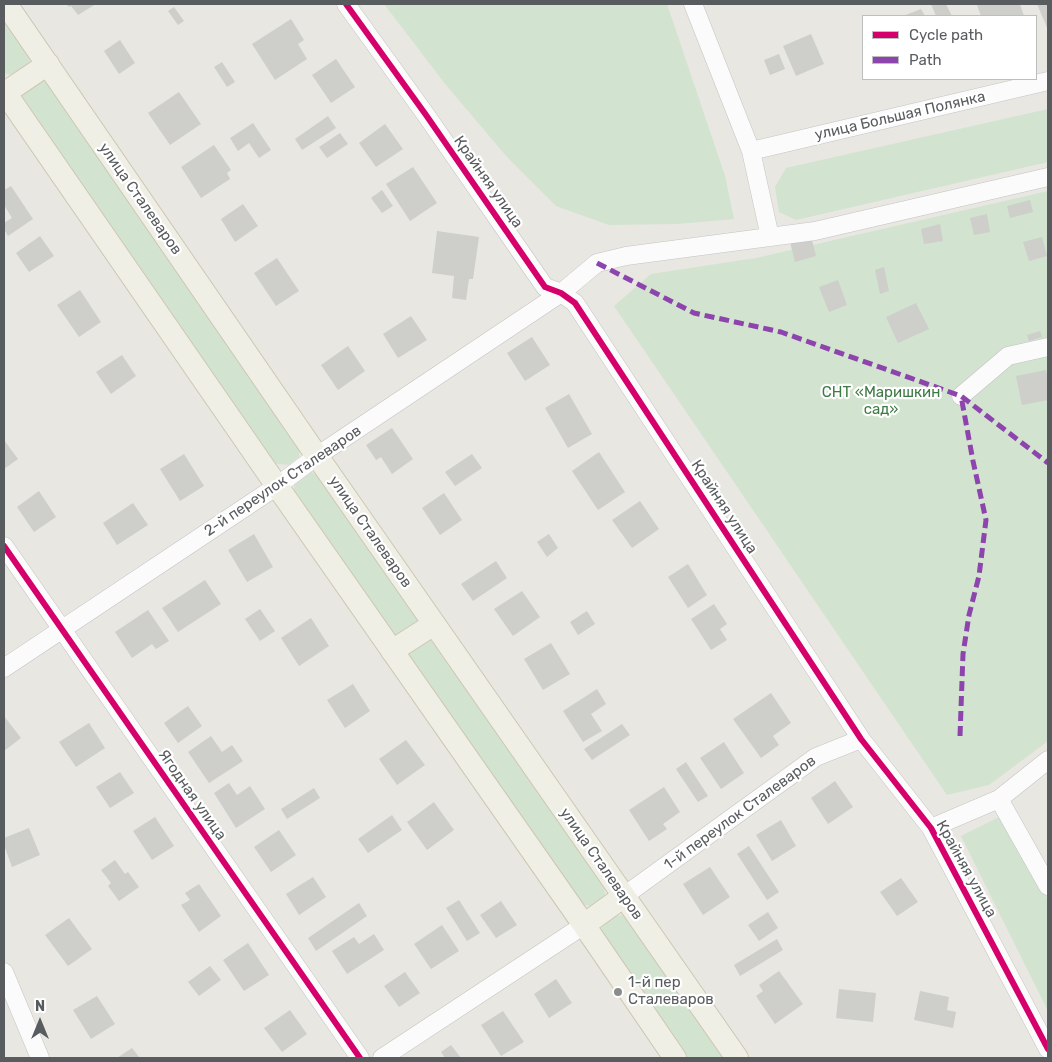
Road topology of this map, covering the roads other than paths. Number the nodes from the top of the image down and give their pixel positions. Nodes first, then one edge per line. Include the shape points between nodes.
1 (6, 4) edge
2 (346, 4) edge
3 (693, 4) edge
4 (48, 64) junction
5 (1048, 81) edge
6 (4, 93) edge
7 (751, 151) junction
8 (1048, 177) edge
9 (770, 237) junction
10 (561, 293) junction
11 (1048, 347) edge
12 (961, 396) dead end
13 (317, 456) junction
14 (277, 486) junction
15 (4, 546) edge
16 (434, 624) junction
17 (62, 629) junction
18 (392, 651) junction
19 (4, 668) edge
20 (861, 739) junction
21 (1048, 760) edge
22 (999, 799) junction
23 (932, 828) junction
24 (1048, 886) edge
25 (624, 896) junction
26 (584, 925) junction
27 (4, 972) edge
28 (1048, 1049) edge
29 (40, 1058) edge
30 (360, 1058) edge
31 (382, 1058) edge
32 (675, 1058) edge
33 (737, 1058) edge

1 - 4 main road, улица Сталеваров
2 - 10 street, Крайняя улица via 546,287
3 - 7 street
4 - 6 main road
4 - 13 main road, улица Сталеваров
5 - 7 street, улица Большая Полянка
6 - 14 main road
7 - 9 street
8 - 9 street, 2-й переулок Сталеваров via 815,231
9 - 10 street, 2-й переулок Сталеваров via 626,256 597,263
10 - 13 street, 2-й переулок Сталеваров
10 - 20 street, Крайняя улица via 575,303
11 - 12 street via 1008,356
13 - 14 street, 2-й переулок Сталеваров
13 - 16 main road, улица Сталеваров
14 - 17 street, 2-й переулок Сталеваров
14 - 18 main road
15 - 17 street, Ягодная улица
16 - 18 main road
16 - 25 main road, улица Сталеваров
17 - 19 street, 2-й переулок Сталеваров
17 - 30 street, Ягодная улица
18 - 26 main road
20 - 23 street, Крайняя улица
20 - 25 street, 1-й переулок Сталеваров via 816,757
21 - 22 street
22 - 23 street
22 - 24 street
23 - 28 street, Крайняя улица
25 - 26 main road
25 - 33 main road, улица Сталеваров
26 - 31 street
26 - 32 main road
27 - 29 street

